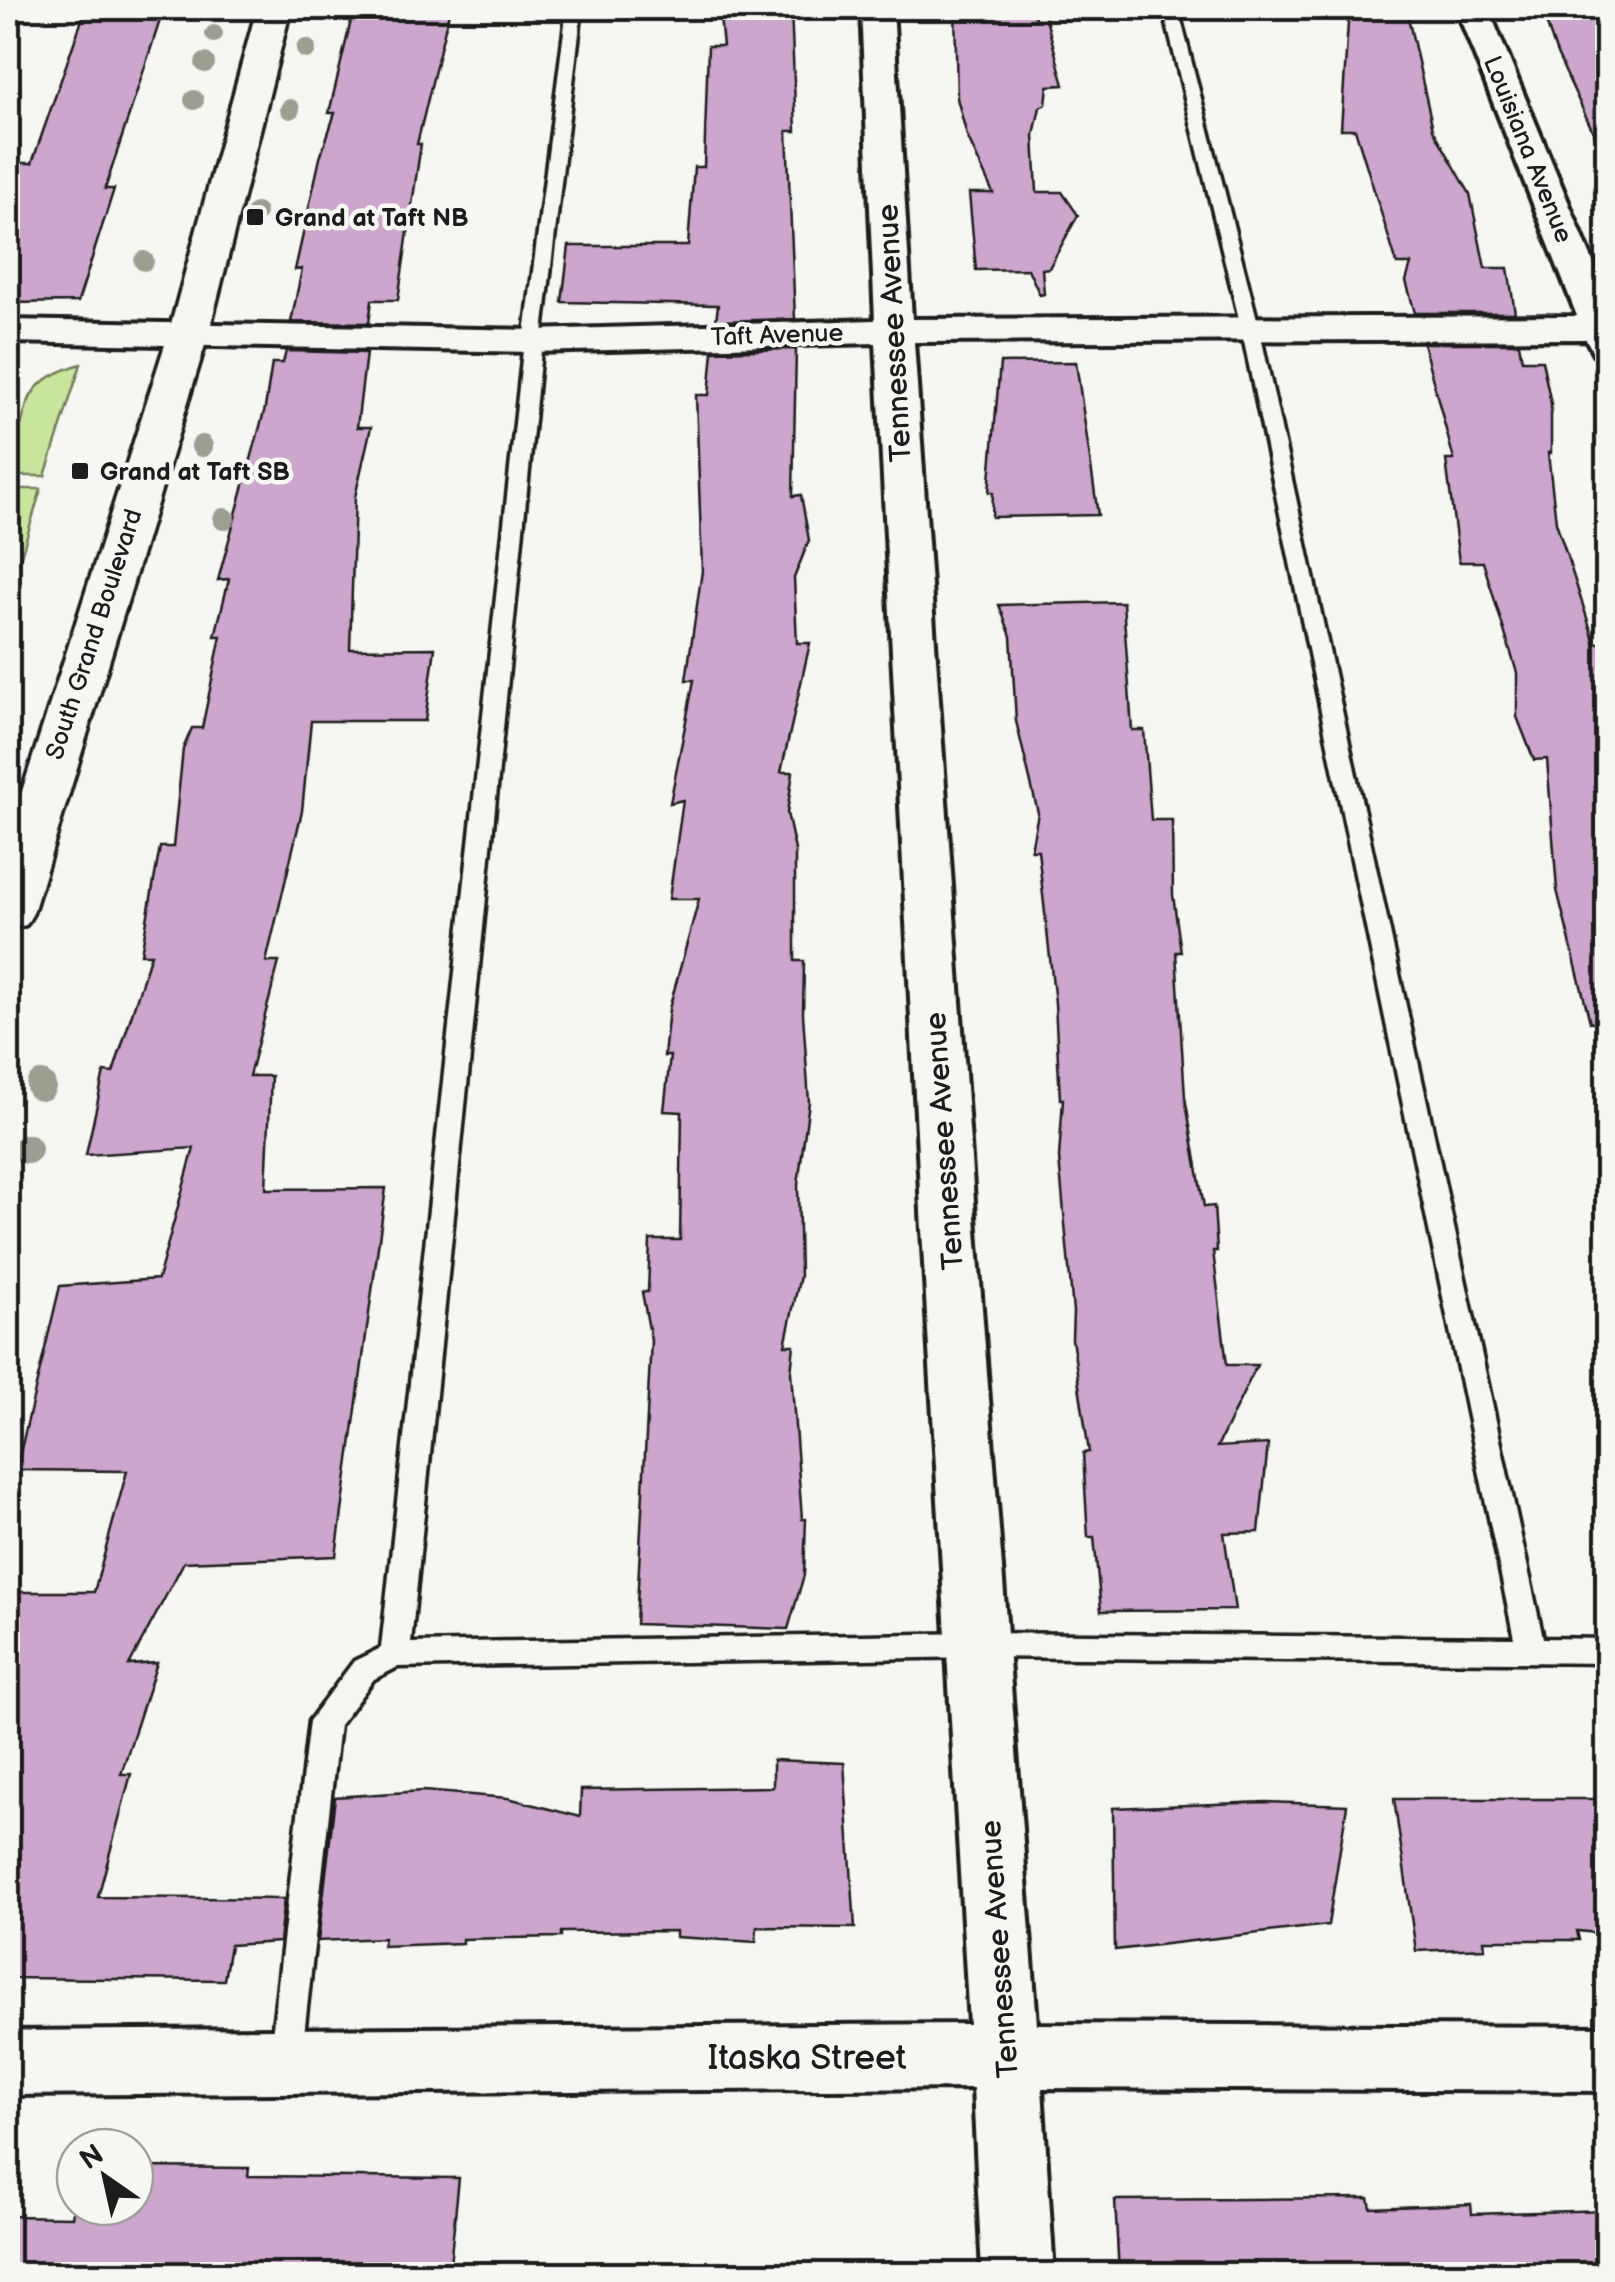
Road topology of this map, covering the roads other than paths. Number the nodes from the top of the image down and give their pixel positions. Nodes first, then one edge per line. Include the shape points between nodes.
1 (274, 8) edge
2 (574, 8) edge
3 (877, 8) edge
4 (1171, 8) edge
5 (1472, 8) edge
6 (1250, 328) junction
7 (893, 330) junction
8 (8, 331) edge
9 (189, 332) junction
10 (1605, 334) edge
11 (533, 341) junction
12 (19, 827) edge
13 (8, 913) edge
14 (976, 1645) junction
15 (1531, 1651) junction
16 (1608, 1651) edge
17 (396, 1655) junction
18 (1008, 2056) junction
19 (1608, 2059) edge
20 (285, 2061) junction
21 (8, 2063) edge
22 (1018, 2274) edge

1 - 9 main road, South Grand Boulevard
2 - 11 lane
3 - 7 street, Tennessee Avenue
4 - 6 lane
5 - 10 street, Louisiana Avenue
6 - 7 street, Taft Avenue
6 - 10 street, Taft Avenue
6 - 15 lane
7 - 11 street, Taft Avenue
7 - 14 street, Tennessee Avenue
8 - 9 street, Taft Avenue
9 - 11 street, Taft Avenue
9 - 12 main road, South Grand Boulevard
11 - 17 lane
12 - 13 main road, South Grand Boulevard
14 - 15 lane
14 - 17 lane
14 - 18 street, Tennessee Avenue
15 - 16 lane
17 - 20 lane via 364,1670 324,1721
18 - 19 street, Itaska Street
18 - 20 street, Itaska Street
18 - 22 street, Tennessee Avenue
20 - 21 street, Itaska Street

